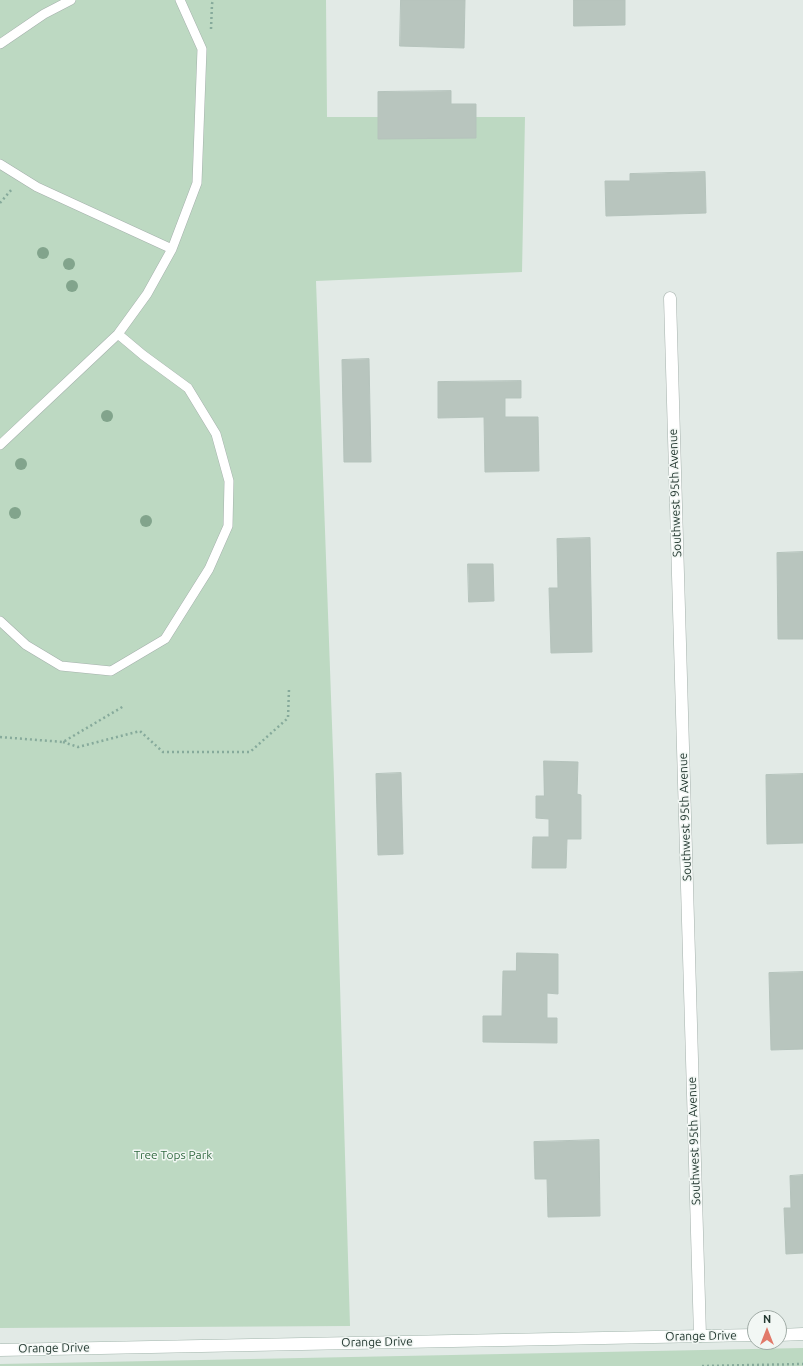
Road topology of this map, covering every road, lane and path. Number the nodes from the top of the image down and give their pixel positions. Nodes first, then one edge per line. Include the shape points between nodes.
1 (71, 0) edge
2 (180, 0) edge
3 (0, 44) edge
4 (0, 164) edge
5 (172, 249) junction
6 (670, 298) dead end
7 (118, 334) junction
8 (0, 445) edge
9 (0, 622) edge
10 (289, 689) dead end
11 (124, 706) dead end
12 (0, 737) edge
13 (63, 742) junction
14 (803, 1334) edge
15 (747, 1335) edge
16 (787, 1335) edge
17 (700, 1336) junction
18 (0, 1350) edge
19 (803, 1364) edge
20 (702, 1366) edge

1 - 3 lane via 44,14
2 - 5 lane via 202,49 197,183
4 - 5 lane via 37,187
5 - 7 lane via 147,294
6 - 17 street, Southwest 95th Avenue
7 - 8 lane
7 - 9 lane via 188,388 216,434 229,481 228,526 209,568 165,639 111,671 61,666 26,645
10 - 13 path via 288,718 250,752 163,752 140,731 78,747
11 - 13 path
12 - 13 path
14 - 16 street
15 - 17 street, Orange Drive
17 - 18 street, Orange Drive
19 - 20 path

